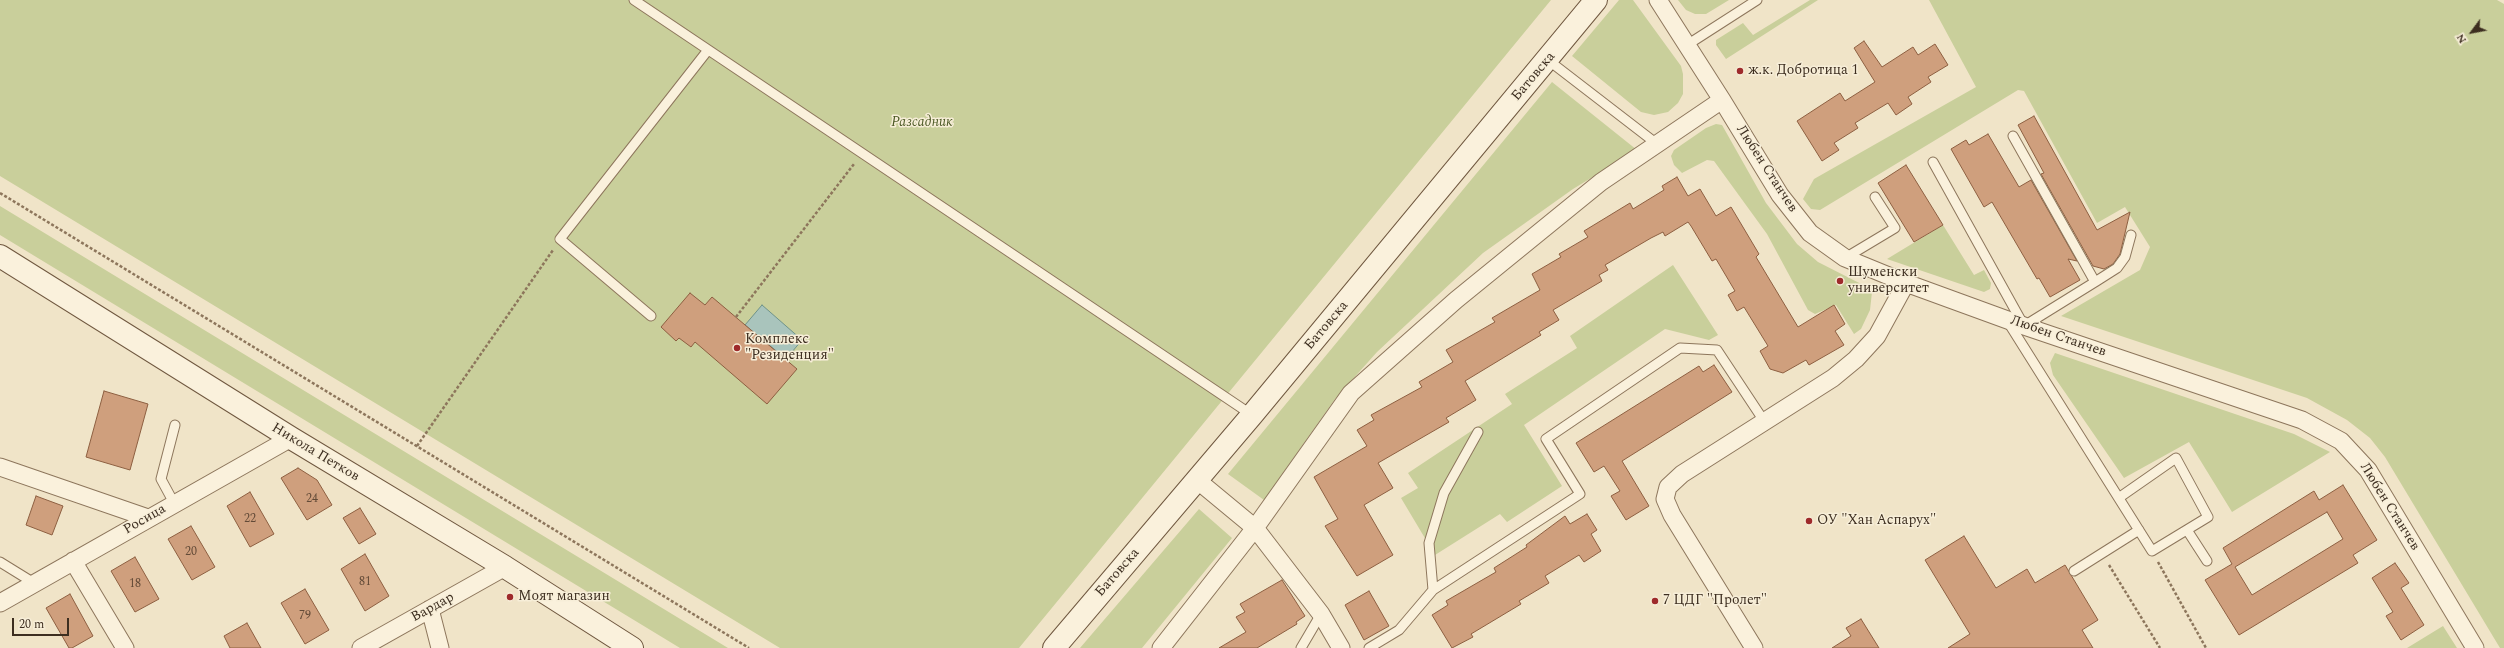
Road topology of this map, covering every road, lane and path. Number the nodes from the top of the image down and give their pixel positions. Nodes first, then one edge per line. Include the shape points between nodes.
1 (634, 0) edge
2 (1596, 0) edge
3 (1658, 0) edge
4 (1757, 0) edge
5 (1687, 45) junction
6 (708, 50) junction
7 (1548, 60) junction
8 (1722, 100) junction
9 (2013, 136) dead end
10 (1657, 144) junction
11 (862, 154) junction
12 (1933, 162) dead end
13 (0, 193) edge
14 (1875, 197) dead end
15 (2131, 235) dead end
16 (560, 239) junction
17 (0, 256) edge
18 (1845, 258) junction
19 (2095, 282) junction
20 (1906, 283) junction
21 (651, 316) dead end
22 (736, 317) dead end
23 (2006, 319) junction
24 (2024, 326) junction
25 (1252, 415) junction
26 (1764, 421) junction
27 (175, 425) dead end
28 (1478, 432) dead end
29 (291, 438) junction
30 (417, 446) junction
31 (0, 468) edge
32 (1197, 480) junction
33 (2120, 497) junction
34 (174, 503) junction
35 (148, 518) junction
36 (1255, 528) junction
37 (2139, 530) junction
38 (2187, 530) junction
39 (2152, 551) junction
40 (2102, 553) junction
41 (73, 561) junction
42 (2207, 561) dead end
43 (0, 562) edge
44 (505, 567) junction
45 (2074, 571) dead end
46 (34, 583) junction
47 (1433, 590) junction
48 (0, 603) edge
49 (430, 609) junction
50 (1321, 614) junction
51 (612, 641) edge
52 (125, 648) edge
53 (361, 648) edge
54 (440, 648) edge
55 (632, 648) edge
56 (749, 648) edge
57 (1054, 648) edge
58 (1161, 648) edge
59 (1301, 648) edge
60 (1341, 648) edge
61 (1368, 648) edge
62 (1754, 648) edge
63 (2160, 648) edge
64 (2206, 648) edge
65 (2475, 648) edge

1 - 6 lane
2 - 7 street, Батовска
3 - 5 street, Любен Станчев
4 - 5 lane
5 - 8 street, Любен Станчев
6 - 11 lane
6 - 16 lane
7 - 10 lane
7 - 25 street, Батовска
8 - 10 street
8 - 18 street, Любен Станчев via 1780,195 1810,233
9 - 19 lane
10 - 36 street via 1600,182 1456,300 1351,393
11 - 22 path
11 - 25 lane
12 - 24 lane
13 - 30 path
14 - 18 lane via 1895,228
15 - 19 lane via 2125,257 2117,268
16 - 21 lane
16 - 30 path
17 - 29 street, Никола Петков
18 - 20 street, Любен Станчев
19 - 24 lane
20 - 23 street, Любен Станчев
20 - 26 street via 1877,336 1856,359 1833,378
23 - 24 street, Любен Станчев
23 - 33 lane
24 - 65 street, Любен Станчев via 2302,420 2340,441 2368,470
25 - 32 street, Батовска
26 - 47 lane via 1717,350 1680,348 1546,439 1580,494
26 - 62 street via 1682,474 1668,487 1665,499 1672,515
27 - 34 lane via 161,479
28 - 47 lane via 1444,493 1429,543
29 - 34 street, Росица
29 - 44 street, Никола Петков
30 - 56 path
31 - 35 street
32 - 36 street
32 - 57 street, Батовска
33 - 37 lane
33 - 38 lane via 2176,458 2208,517
34 - 35 street, Росица
35 - 41 street, Росица
36 - 50 street
36 - 58 street
37 - 39 lane
37 - 40 lane
38 - 39 lane
38 - 42 lane
39 - 64 path
40 - 45 lane
40 - 63 path
41 - 46 street, Росица
41 - 52 street
43 - 46 lane
44 - 49 street, Вардар
44 - 51 street, Никола Петков
46 - 48 street, Росица
47 - 61 lane via 1399,630
49 - 53 street, Вардар
49 - 54 street
50 - 59 lane
50 - 60 street
51 - 55 street, Никола Петков

